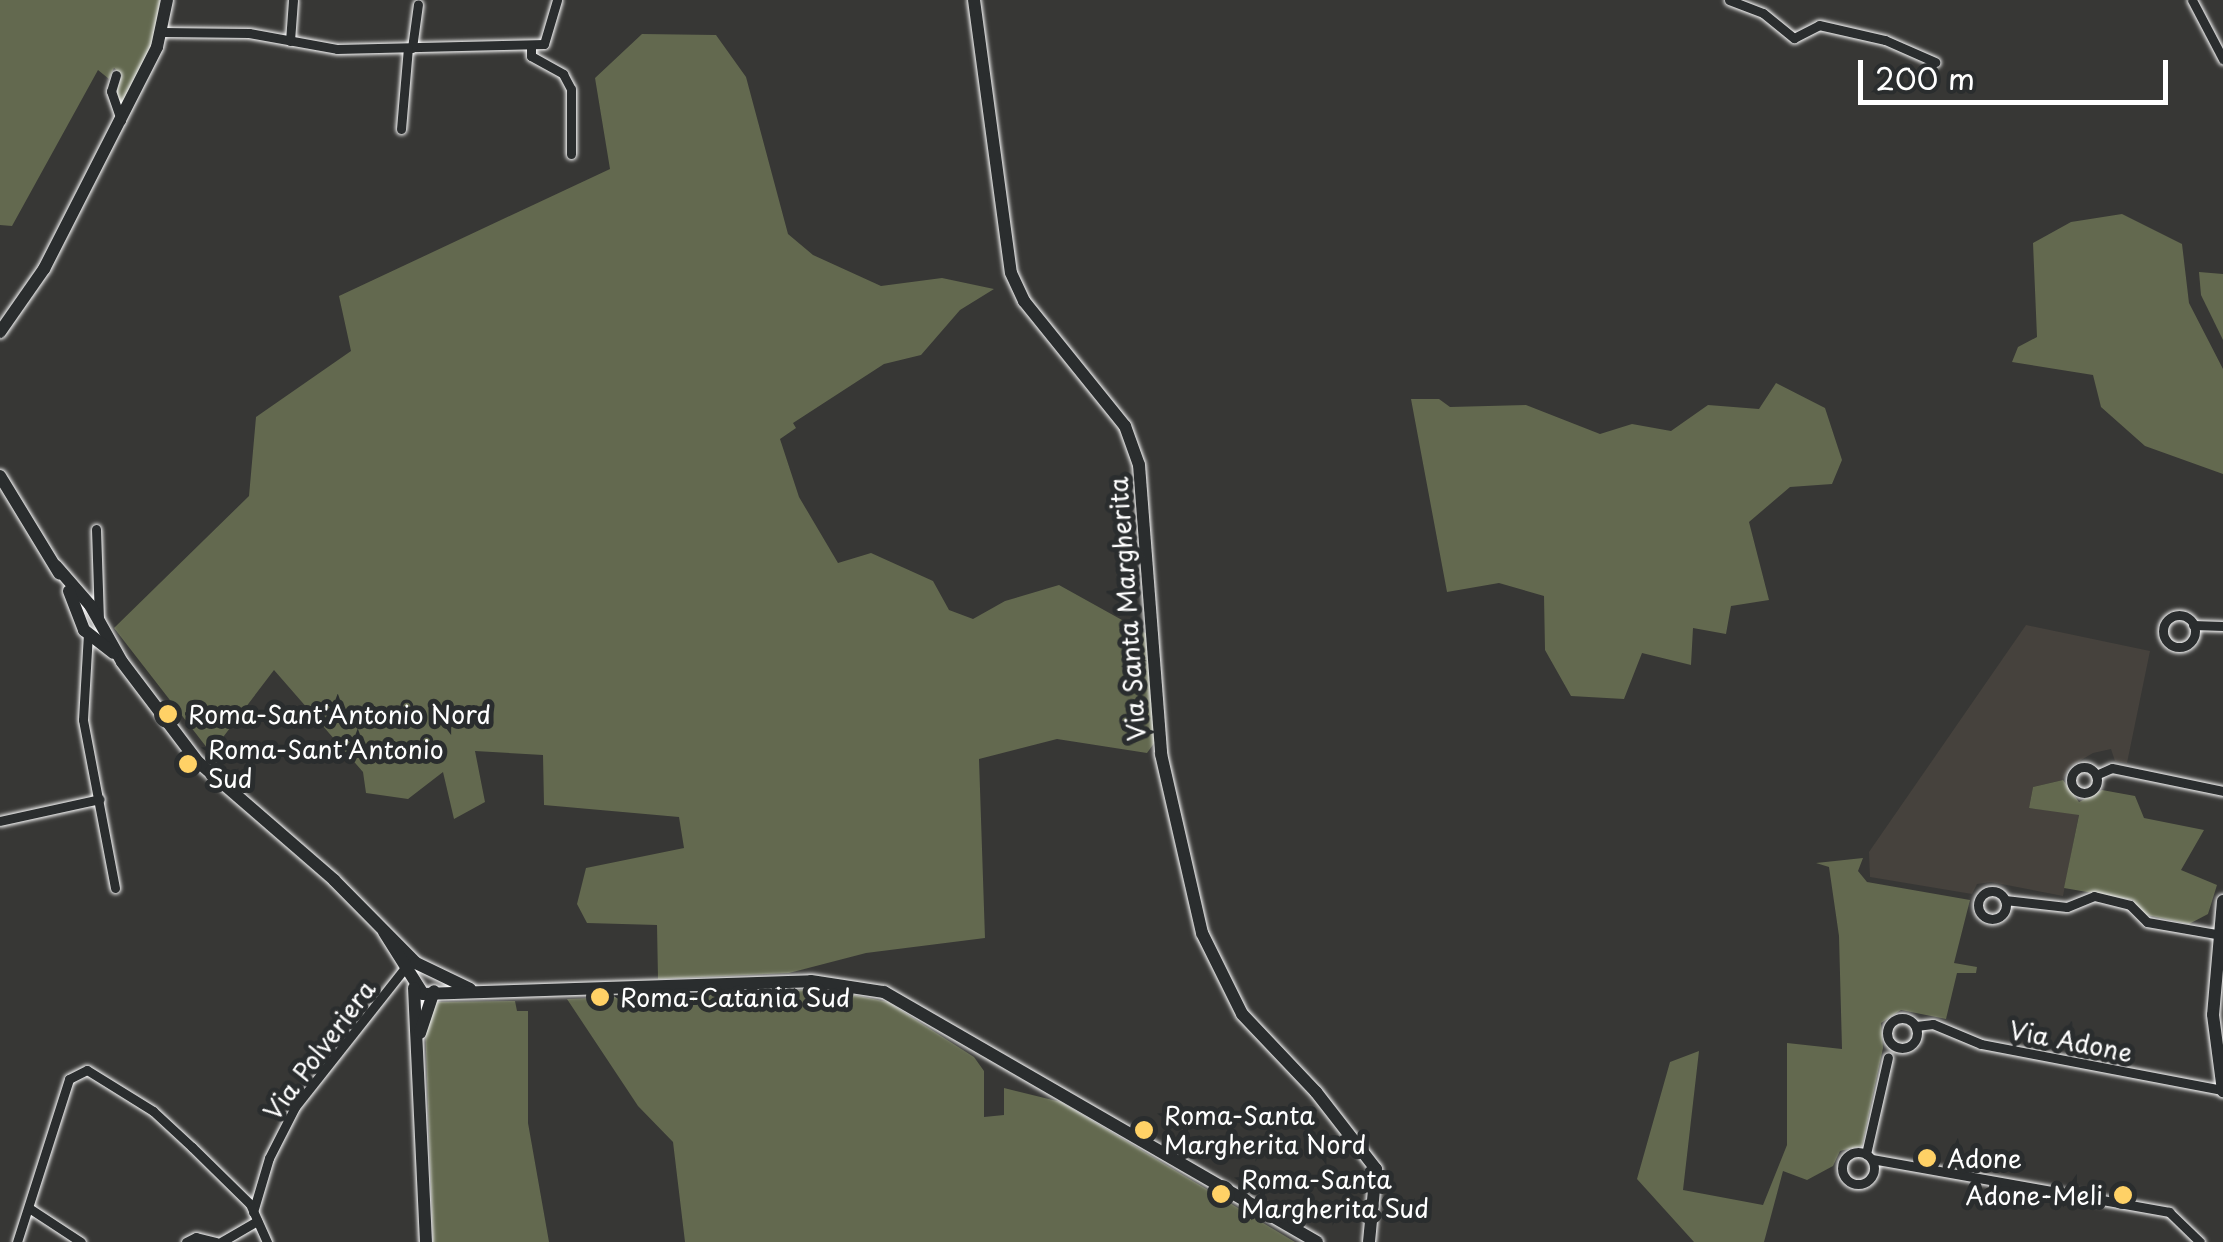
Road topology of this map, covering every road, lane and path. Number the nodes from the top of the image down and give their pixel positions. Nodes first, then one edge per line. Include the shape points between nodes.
1 (167, 0) edge
2 (293, 0) edge
3 (557, 0) edge
4 (974, 0) edge
5 (1729, 0) edge
6 (2192, 0) edge
7 (418, 4) dead end
8 (162, 36) junction
9 (290, 41) junction
10 (532, 45) junction
11 (410, 48) junction
12 (2222, 56) edge
13 (1935, 62) dead end
14 (116, 75) dead end
15 (120, 120) junction
16 (401, 129) dead end
17 (571, 154) dead end
18 (0, 332) edge
19 (0, 476) edge
20 (96, 529) dead end
21 (102, 576) junction
22 (82, 602) junction
23 (2194, 625) dead end
24 (2223, 626) edge
25 (94, 628) junction
26 (2096, 775) dead end
27 (2223, 791) edge
28 (100, 800) junction
29 (0, 821) edge
30 (116, 888) dead end
31 (2005, 900) dead end
32 (2223, 901) edge
33 (384, 932) junction
34 (2216, 934) junction
35 (404, 969) junction
36 (426, 986) junction
37 (1916, 1026) dead end
38 (1888, 1058) dead end
39 (2223, 1090) edge
40 (29, 1208) junction
41 (255, 1217) junction
42 (1273, 1217) junction
43 (17, 1242) edge
44 (81, 1242) edge
45 (186, 1242) edge
46 (218, 1242) edge
47 (267, 1242) edge
48 (426, 1242) edge
49 (1302, 1242) edge
50 (1317, 1242) edge
51 (1366, 1242) edge
52 (2200, 1242) edge

1 - 8 street
2 - 9 street
3 - 10 street via 544,44
4 - 51 street, Via Santa Margherita via 1011,273 1024,302 1125,426 1139,465 1160,754 1202,933 1242,1014 1376,1170
5 - 13 street via 1763,13 1794,38 1819,26 1884,40
6 - 12 street
7 - 11 street
8 - 9 street via 249,33
8 - 15 street
9 - 11 street
10 - 11 street
10 - 17 street via 532,56 563,74 571,89
11 - 16 street
14 - 15 street via 111,91
15 - 18 street via 30,292
19 - 22 street
20 - 21 street
21 - 22 street
21 - 25 street
22 - 25 street
23 - 24 street
25 - 28 street via 83,720
25 - 33 street via 198,762
26 - 27 street via 2112,768
28 - 29 street
28 - 30 street
31 - 34 street via 2067,906 2094,896 2130,905 2147,922
32 - 34 street
33 - 35 street
33 - 36 street
34 - 39 street via 2214,1053
35 - 36 street
35 - 41 street, Via Polveriera via 296,1107 269,1158
36 - 42 street via 507,993 811,981 884,992
36 - 48 street via 416,1060
37 - 39 street, Via Adone via 1933,1024 1981,1044
38 - 52 street via 1869,1156 2176,1218
40 - 41 street via 69,1079 87,1070 152,1111
40 - 43 street
40 - 44 street
41 - 46 street
41 - 47 street
42 - 49 street
42 - 50 street
45 - 46 street via 196,1236

